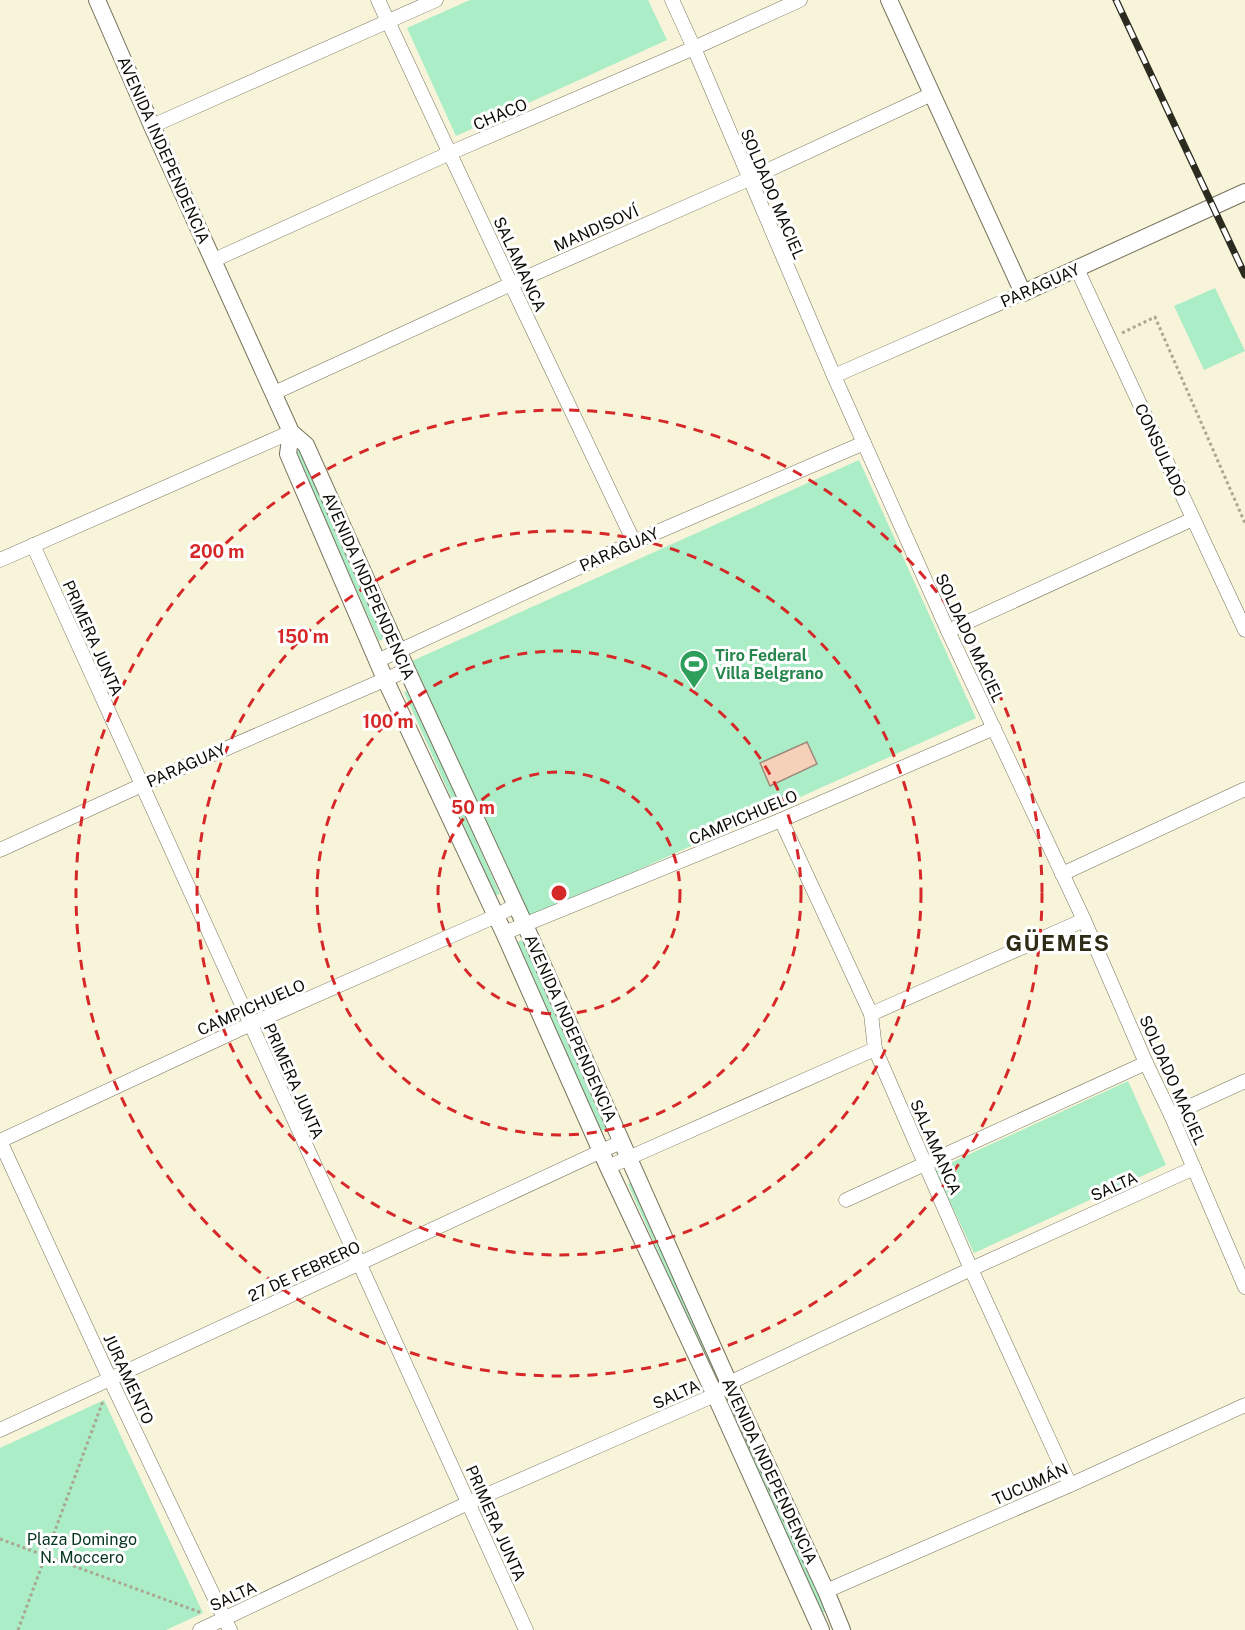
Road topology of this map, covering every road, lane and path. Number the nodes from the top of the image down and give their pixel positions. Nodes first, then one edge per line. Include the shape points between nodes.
1 (97, 0) edge
2 (378, 0) edge
3 (436, 0) edge
4 (672, 0) edge
5 (800, 0) edge
6 (890, 0) edge
7 (388, 21) junction
8 (694, 48) junction
9 (932, 94) junction
10 (152, 126) junction
11 (450, 153) junction
12 (749, 179) junction
13 (1245, 192) edge
14 (214, 260) junction
15 (1077, 269) junction
16 (511, 284) junction
17 (1023, 293) junction
18 (1110, 339) junction
19 (834, 376) junction
20 (274, 393) junction
21 (291, 432) junction
22 (864, 443) junction
23 (1193, 519) junction
24 (1245, 523) edge
25 (634, 542) junction
26 (33, 545) junction
27 (0, 560) edge
28 (1245, 630) edge
29 (948, 631) junction
30 (399, 651) junction
31 (377, 661) junction
32 (407, 670) junction
33 (385, 679) junction
34 (994, 728) junction
35 (142, 785) junction
36 (1245, 789) edge
37 (781, 820) junction
38 (0, 850) edge
39 (1062, 874) junction
40 (516, 905) junction
41 (496, 916) junction
42 (1084, 920) junction
43 (525, 925) junction
44 (504, 933) junction
45 (871, 1014) junction
46 (251, 1024) junction
47 (875, 1049) junction
48 (1146, 1063) junction
49 (1245, 1081) edge
50 (1171, 1115) junction
51 (0, 1141) edge
52 (621, 1142) junction
53 (601, 1150) junction
54 (628, 1158) junction
55 (927, 1165) junction
56 (608, 1167) junction
57 (1194, 1167) junction
58 (846, 1200) dead end
59 (359, 1264) junction
60 (971, 1269) junction
61 (1245, 1287) edge
62 (110, 1379) junction
63 (729, 1383) junction
64 (715, 1395) junction
65 (1245, 1405) edge
66 (0, 1430) edge
67 (1070, 1485) junction
68 (468, 1503) junction
69 (0, 1539) edge
70 (47, 1555) junction
71 (826, 1591) junction
72 (227, 1624) edge
73 (18, 1630) edge
74 (200, 1630) edge
75 (526, 1630) edge
76 (821, 1630) edge
77 (842, 1630) edge

1 - 10 street, AVENIDA INDEPENDENCIA
2 - 7 street, SALAMANCA
3 - 7 street
4 - 8 street, SOLDADO MACIEL
5 - 8 street, CHACO
6 - 9 street
7 - 10 street
7 - 11 street, SALAMANCA
8 - 11 street, CHACO
8 - 12 street, SOLDADO MACIEL
9 - 12 street, MANDISOVÍ
9 - 17 street
10 - 14 street, AVENIDA INDEPENDENCIA
11 - 14 street, CHACO
11 - 16 street, SALAMANCA
12 - 16 street, MANDISOVÍ
12 - 19 street, SOLDADO MACIEL
13 - 15 street, PARAGUAY
14 - 20 street, AVENIDA INDEPENDENCIA
15 - 17 street, PARAGUAY
15 - 18 street, CONSULADO
16 - 20 street, MANDISOVÍ
16 - 25 street, SALAMANCA
17 - 19 street, PARAGUAY
18 - 23 street, CONSULADO
18 - 24 path via 1155,317
19 - 22 street, SOLDADO MACIEL
20 - 21 street, AVENIDA INDEPENDENCIA
21 - 26 street
21 - 30 street, AVENIDA INDEPENDENCIA via 306,445
21 - 31 street, AVENIDA INDEPENDENCIA via 288,454
22 - 25 street, PARAGUAY
22 - 29 street, SOLDADO MACIEL
23 - 28 street, CONSULADO
23 - 29 street
25 - 30 street, PARAGUAY
26 - 27 street
26 - 35 street, PRIMERA JUNTA
29 - 34 street, SOLDADO MACIEL
30 - 31 street, PARAGUAY
30 - 32 street, AVENIDA INDEPENDENCIA
31 - 33 street, AVENIDA INDEPENDENCIA
32 - 33 street, PARAGUAY
32 - 40 street, AVENIDA INDEPENDENCIA
33 - 35 street, PARAGUAY
33 - 41 street, AVENIDA INDEPENDENCIA
34 - 37 street, CAMPICHUELO
34 - 39 street, SOLDADO MACIEL
35 - 38 street, PARAGUAY
35 - 46 street, PRIMERA JUNTA
36 - 39 street
37 - 43 street, CAMPICHUELO
37 - 45 street, SALAMANCA
39 - 42 street, SOLDADO MACIEL
40 - 41 street, CAMPICHUELO
40 - 43 street, AVENIDA INDEPENDENCIA
41 - 44 street, AVENIDA INDEPENDENCIA
41 - 46 street, CAMPICHUELO
42 - 45 street
42 - 48 street, SOLDADO MACIEL
43 - 44 street, CAMPICHUELO
43 - 52 street, AVENIDA INDEPENDENCIA
44 - 53 street, AVENIDA INDEPENDENCIA
45 - 47 street, SALAMANCA
46 - 51 street, CAMPICHUELO
46 - 59 street, PRIMERA JUNTA
47 - 54 street
47 - 55 street, SALAMANCA
48 - 50 street, SOLDADO MACIEL
48 - 55 street
49 - 50 street
50 - 57 street, SOLDADO MACIEL
51 - 62 street, JURAMENTO
52 - 53 street, 27 DE FEBRERO
52 - 54 street, AVENIDA INDEPENDENCIA
53 - 56 street, AVENIDA INDEPENDENCIA
53 - 59 street, 27 DE FEBRERO
54 - 56 street
54 - 63 street, AVENIDA INDEPENDENCIA
55 - 58 street
55 - 60 street, SALAMANCA
56 - 64 street, AVENIDA INDEPENDENCIA
57 - 60 street, SALTA
57 - 61 street, SOLDADO MACIEL
59 - 62 street, 27 DE FEBRERO
59 - 68 street, PRIMERA JUNTA
60 - 63 street, SALTA
60 - 67 street, SALAMANCA
62 - 66 street, 27 DE FEBRERO
62 - 70 path
62 - 72 street, JURAMENTO
63 - 64 street, SALTA
63 - 71 street, AVENIDA INDEPENDENCIA
64 - 68 street, SALTA
64 - 76 street, AVENIDA INDEPENDENCIA
65 - 67 street, TUCUMÁN
67 - 71 street, TUCUMÁN
68 - 72 street, SALTA
68 - 75 street, PRIMERA JUNTA
69 - 70 path
70 - 72 path
70 - 73 path
71 - 77 street, AVENIDA INDEPENDENCIA
72 - 74 street, SALTA

